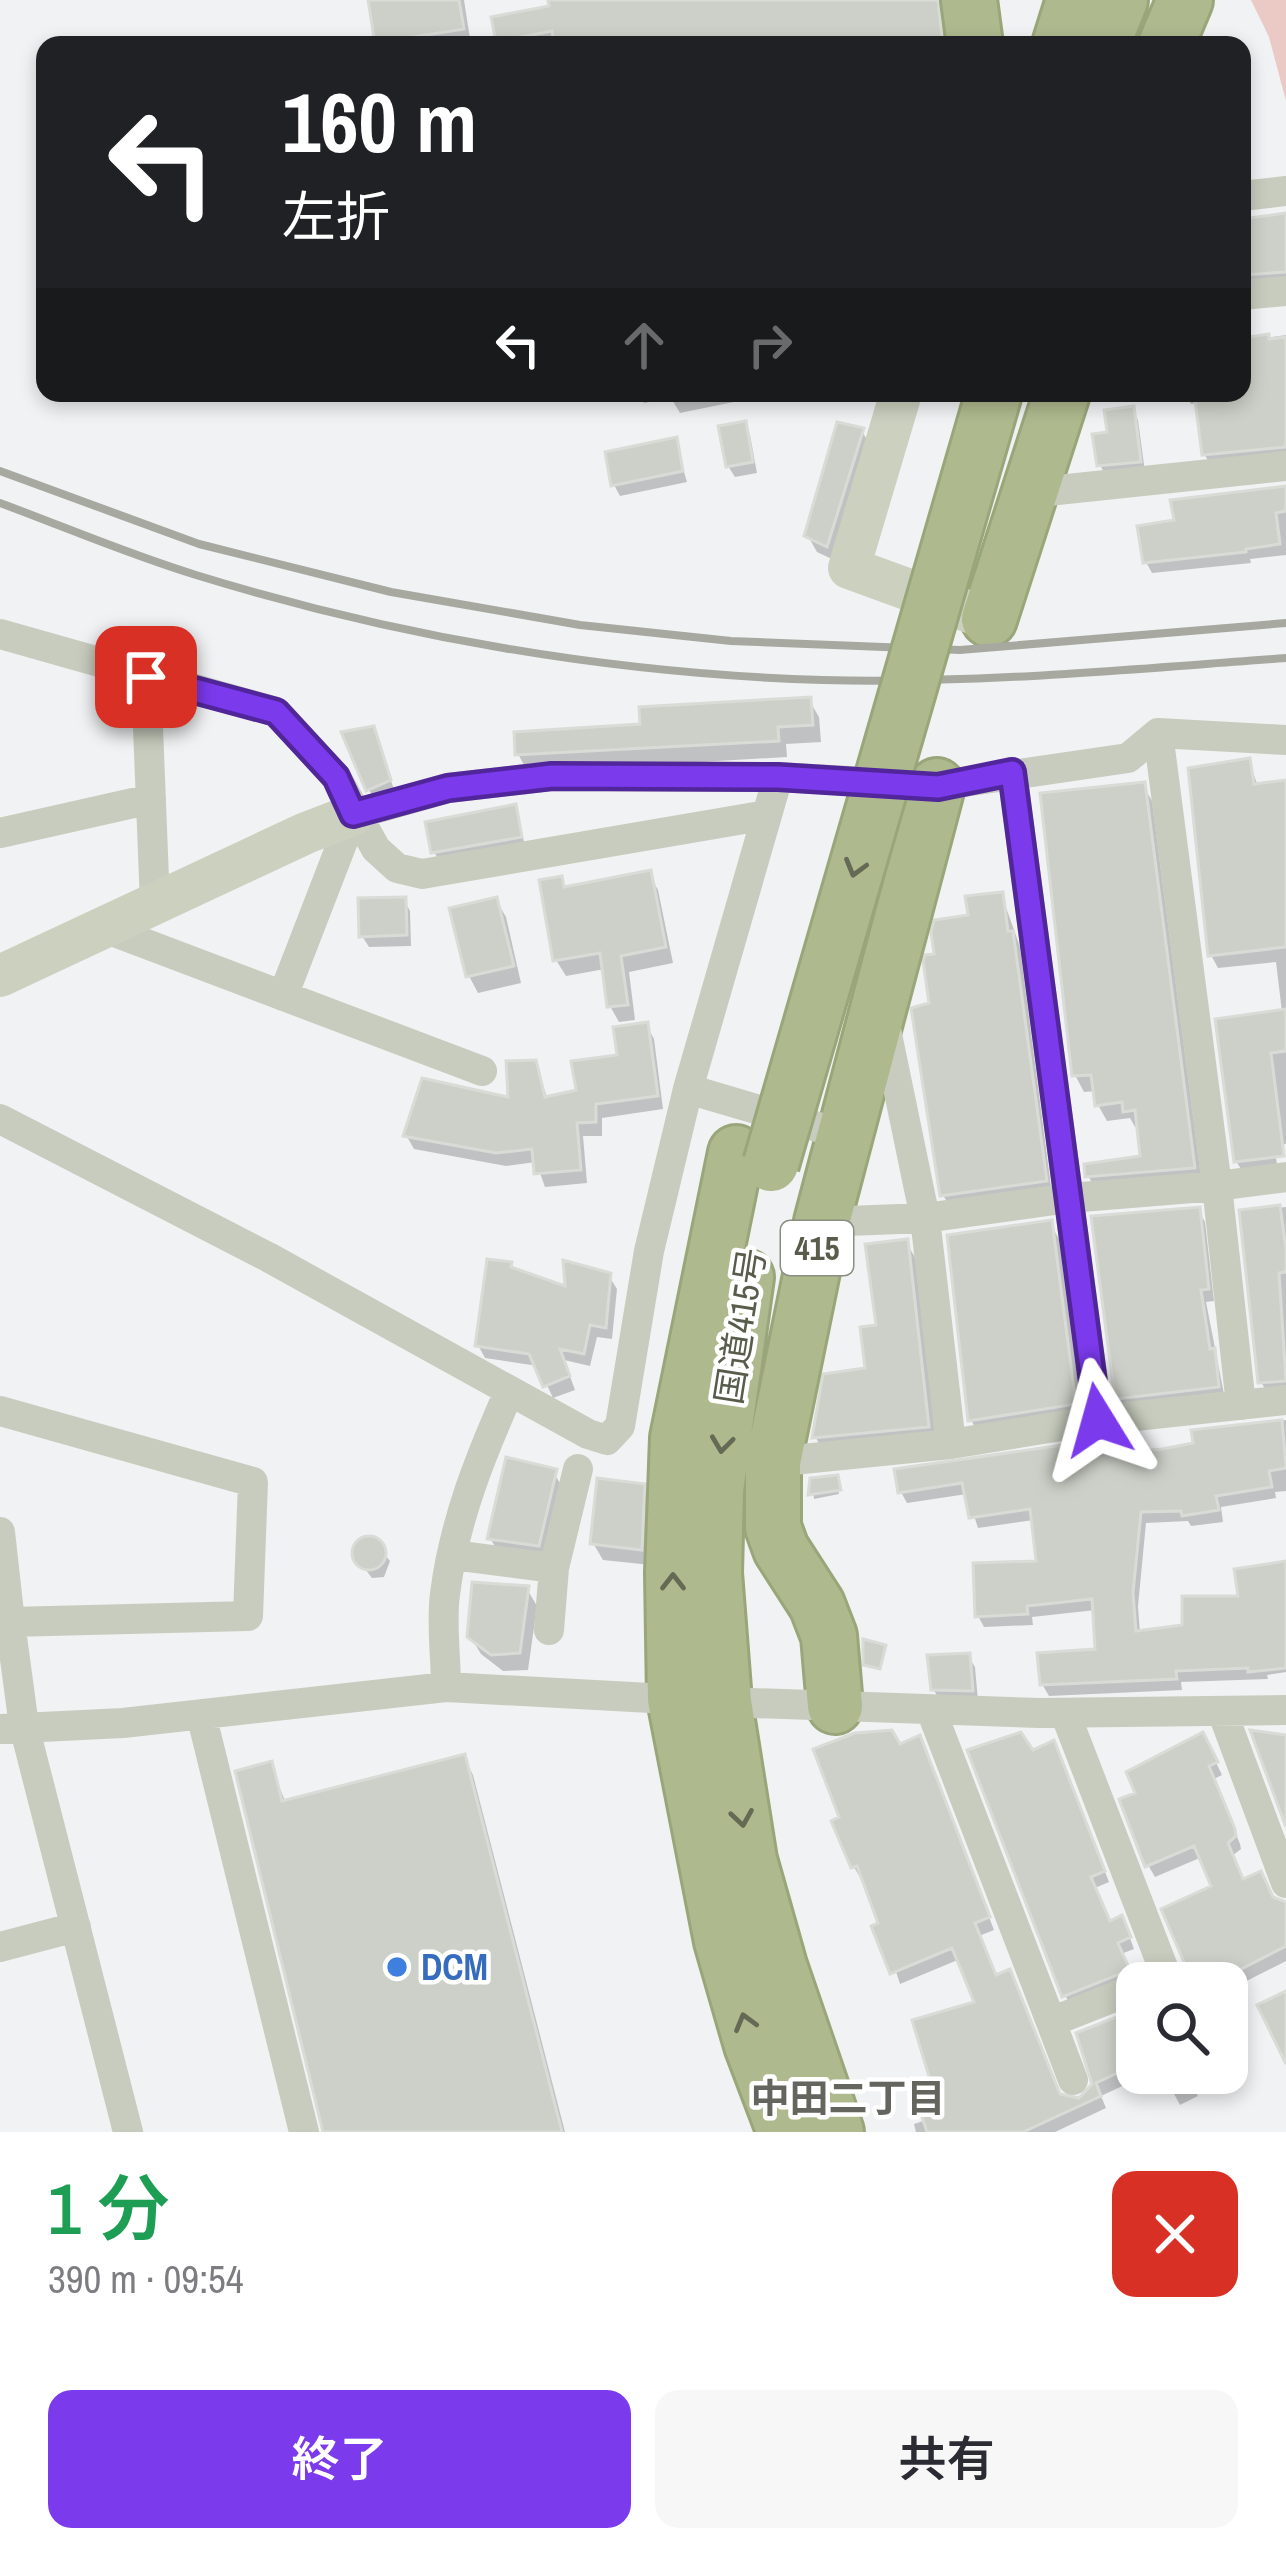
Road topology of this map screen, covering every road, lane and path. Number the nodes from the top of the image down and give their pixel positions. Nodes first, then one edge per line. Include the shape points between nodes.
1 (969, 0) edge
2 (1074, 0) edge
3 (1120, 0) edge
4 (1185, 0) edge
5 (974, 36) edge
6 (1063, 36) edge
7 (1106, 36) edge
8 (1170, 36) edge
9 (1286, 191) edge
10 (1251, 195) edge
11 (1286, 291) edge
12 (1251, 294) edge
13 (899, 402) edge
14 (956, 402) edge
15 (991, 402) edge
16 (1059, 402) edge
17 (1286, 466) edge
18 (1029, 493) junction
19 (989, 619) joint
20 (0, 634) edge
21 (146, 677) junction
22 (1158, 733) junction
23 (1286, 740) edge
24 (1012, 772) junction
25 (778, 777) junction
26 (938, 787) junction
27 (151, 799) junction
28 (353, 814) junction
29 (767, 815) junction
30 (0, 833) edge
31 (155, 904) junction
32 (104, 928) junction
33 (0, 976) edge
34 (283, 996) junction
35 (879, 1009) junction
36 (482, 1071) dead end
37 (688, 1089) junction
38 (0, 1119) edge
39 (845, 1135) junction
40 (754, 1158) junction
41 (1286, 1177) edge
42 (1217, 1186) junction
43 (1069, 1198) junction
44 (926, 1218) junction
45 (822, 1222) junction
46 (509, 1392) junction
47 (1286, 1400) edge
48 (1241, 1405) junction
49 (0, 1411) edge
50 (1098, 1420) junction
51 (951, 1444) junction
52 (773, 1462) junction
53 (578, 1469) dead end
54 (0, 1532) edge
55 (453, 1555) junction
56 (554, 1568) junction
57 (10, 1622) junction
58 (549, 1630) dead end
59 (446, 1687) junction
60 (699, 1700) junction
61 (835, 1706) junction
62 (931, 1710) junction
63 (1286, 1710) edge
64 (1222, 1711) junction
65 (1065, 1712) junction
66 (201, 1714) junction
67 (12, 1728) edge
68 (1286, 1883) edge
69 (76, 1927) junction
70 (0, 1947) edge
71 (1155, 1962) edge
72 (1116, 1996) edge
73 (1051, 2022) junction
74 (1073, 2080) dead end
75 (128, 2132) edge
76 (304, 2132) edge
77 (785, 2132) edge
78 (836, 2132) edge

1 - 5 highway
2 - 6 highway
3 - 7 highway
4 - 8 highway
9 - 10 street
11 - 12 street
13 - 19 street via 849,568
14 - 40 highway, 国道415号
15 -> 40 highway, 国道415号, bridge
16 - 18 highway
17 - 18 street
18 - 19 highway
20 - 21 street
21 - 27 street
21 - 28 street via 276,712 336,777
22 - 23 street
22 - 24 street via 1128,758
22 - 42 street
24 - 26 street
24 - 43 street
25 - 26 street
25 - 28 street via 552,776 448,788
25 - 29 street
26 - 35 highway, 国道415号 / 415
27 - 30 street
27 - 31 street
28 - 29 street via 397,868 422,874
28 - 31 street
28 - 34 street
29 - 37 street
31 - 32 street
32 - 33 street
32 - 34 street
34 - 36 street
35 - 39 highway, 国道415号 / 415
35 - 44 street
37 - 39 street
37 - 46 street via 649,1251 620,1426 607,1440
38 - 46 street
39 - 45 highway, 国道415号 / 415
40 - 60 highway, 国道415号 via 678,1438 673,1573
41 - 42 street
42 - 43 street
42 - 48 street
43 - 44 street
43 - 50 street
44 - 45 street
44 - 51 street
45 - 52 highway, 国道415号 / 415
46 - 55 street via 471,1476
47 - 48 street
48 - 50 street
49 - 57 street via 253,1482 248,1616
50 - 51 street
51 - 52 street
52 - 61 highway, 国道415号 / 415 via 773,1527 829,1636
53 - 56 street
54 - 57 street
55 - 56 street
55 - 59 street
56 - 58 street
57 - 67 street
59 - 60 street
59 - 66 street
60 - 61 street
77 -> 60 highway, 国道415号 via 722,1941
60 -> 78 highway, 国道415号
61 - 62 street
62 - 65 street
62 - 73 street
63 - 64 street
64 - 65 street
64 - 68 street
65 - 71 street
66 - 67 street
66 - 76 street
67 - 69 street
69 - 70 street
69 - 75 street
72 - 73 street
73 - 74 street

